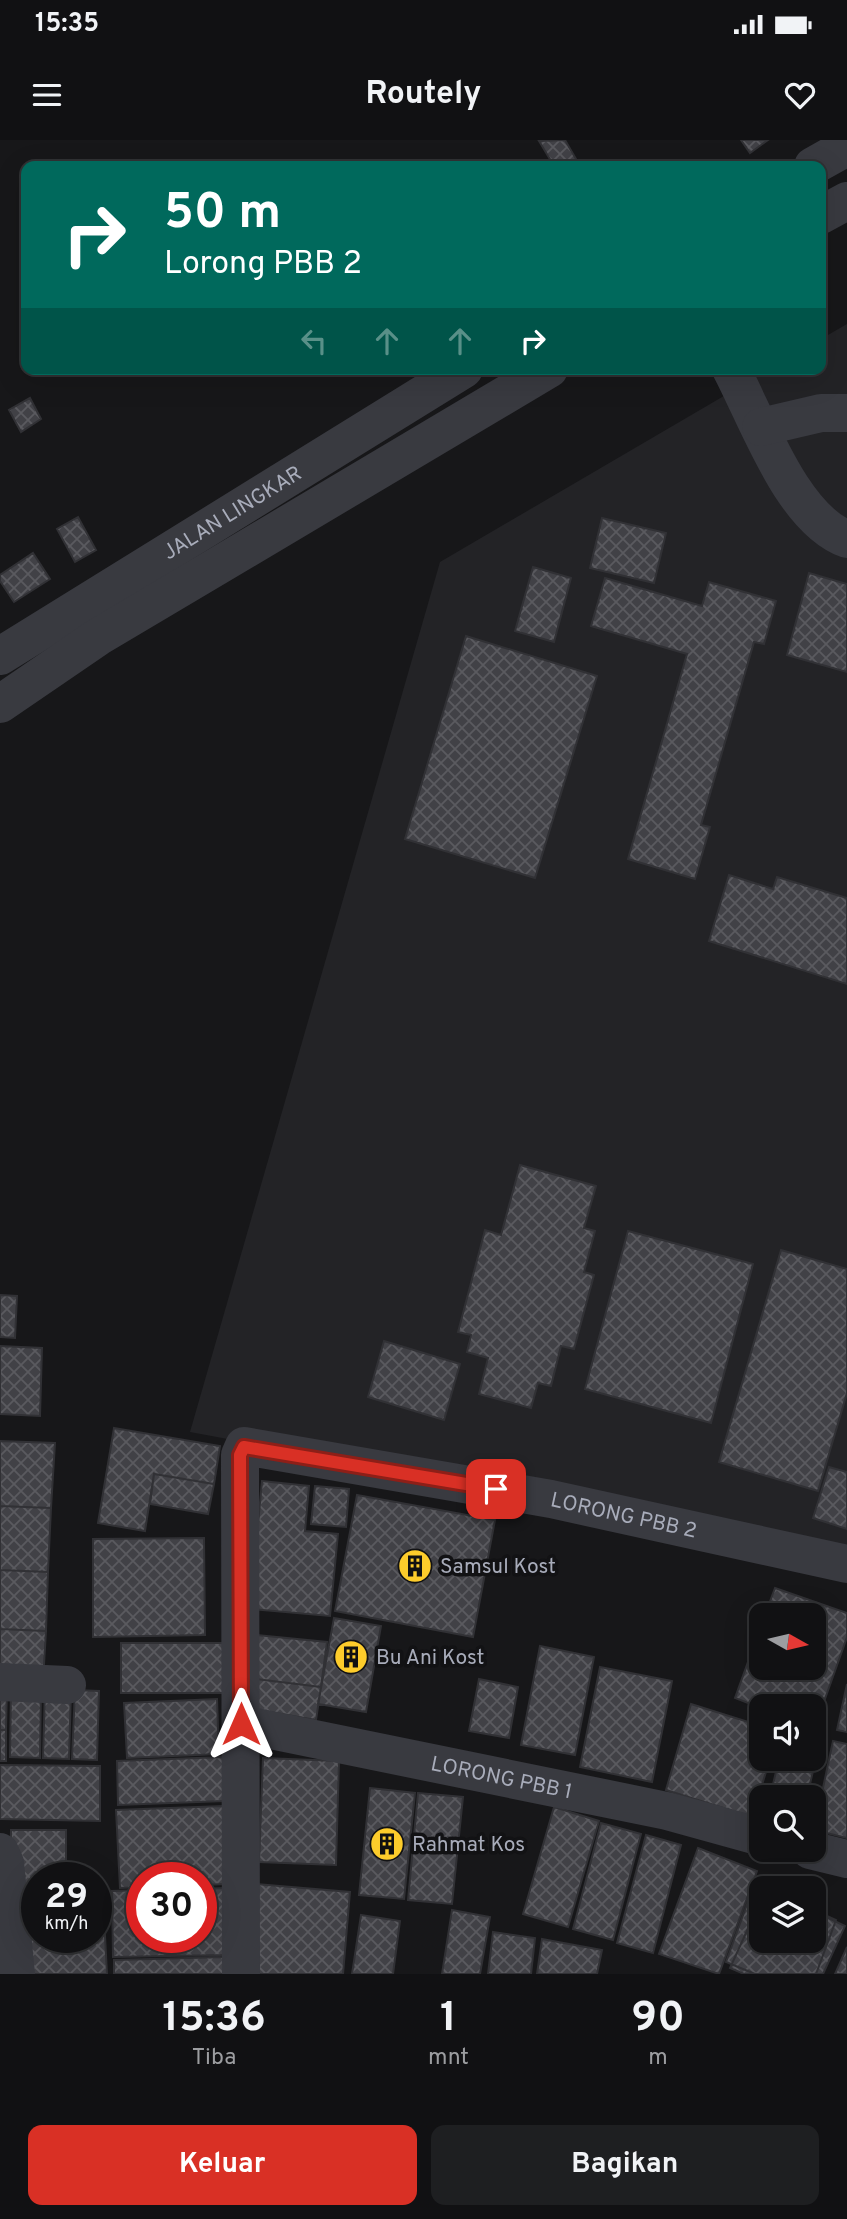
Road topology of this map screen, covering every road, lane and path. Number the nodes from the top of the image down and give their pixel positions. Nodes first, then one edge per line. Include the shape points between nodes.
1 (847, 147) edge
2 (822, 161) edge
3 (847, 201) edge
4 (826, 212) edge
5 (454, 375) edge
6 (539, 375) edge
7 (745, 397) edge
8 (847, 413) edge
9 (847, 539) edge
10 (0, 656) edge
11 (0, 705) edge
12 (847, 1564) edge
13 (0, 1682) edge
14 (67, 1685) dead end
15 (241, 1724) junction
16 (749, 1834) edge
17 (0, 1852) edge
18 (826, 1854) edge
19 (847, 1859) edge
20 (16, 1974) edge
21 (241, 1974) edge

1 - 2 street
3 - 4 street
5 - 10 street, JALAN LINGKAR
6 - 11 street via 98,637
7 - 8 street via 821,413
7 - 9 street via 795,495 810,515
12 - 15 street, LORONG PBB 2 via 551,1499 248,1446 240,1455
13 - 14 street
15 - 16 street, LORONG PBB 1 via 667,1811
15 - 21 street
17 - 20 street via 5,1863
18 - 19 street

